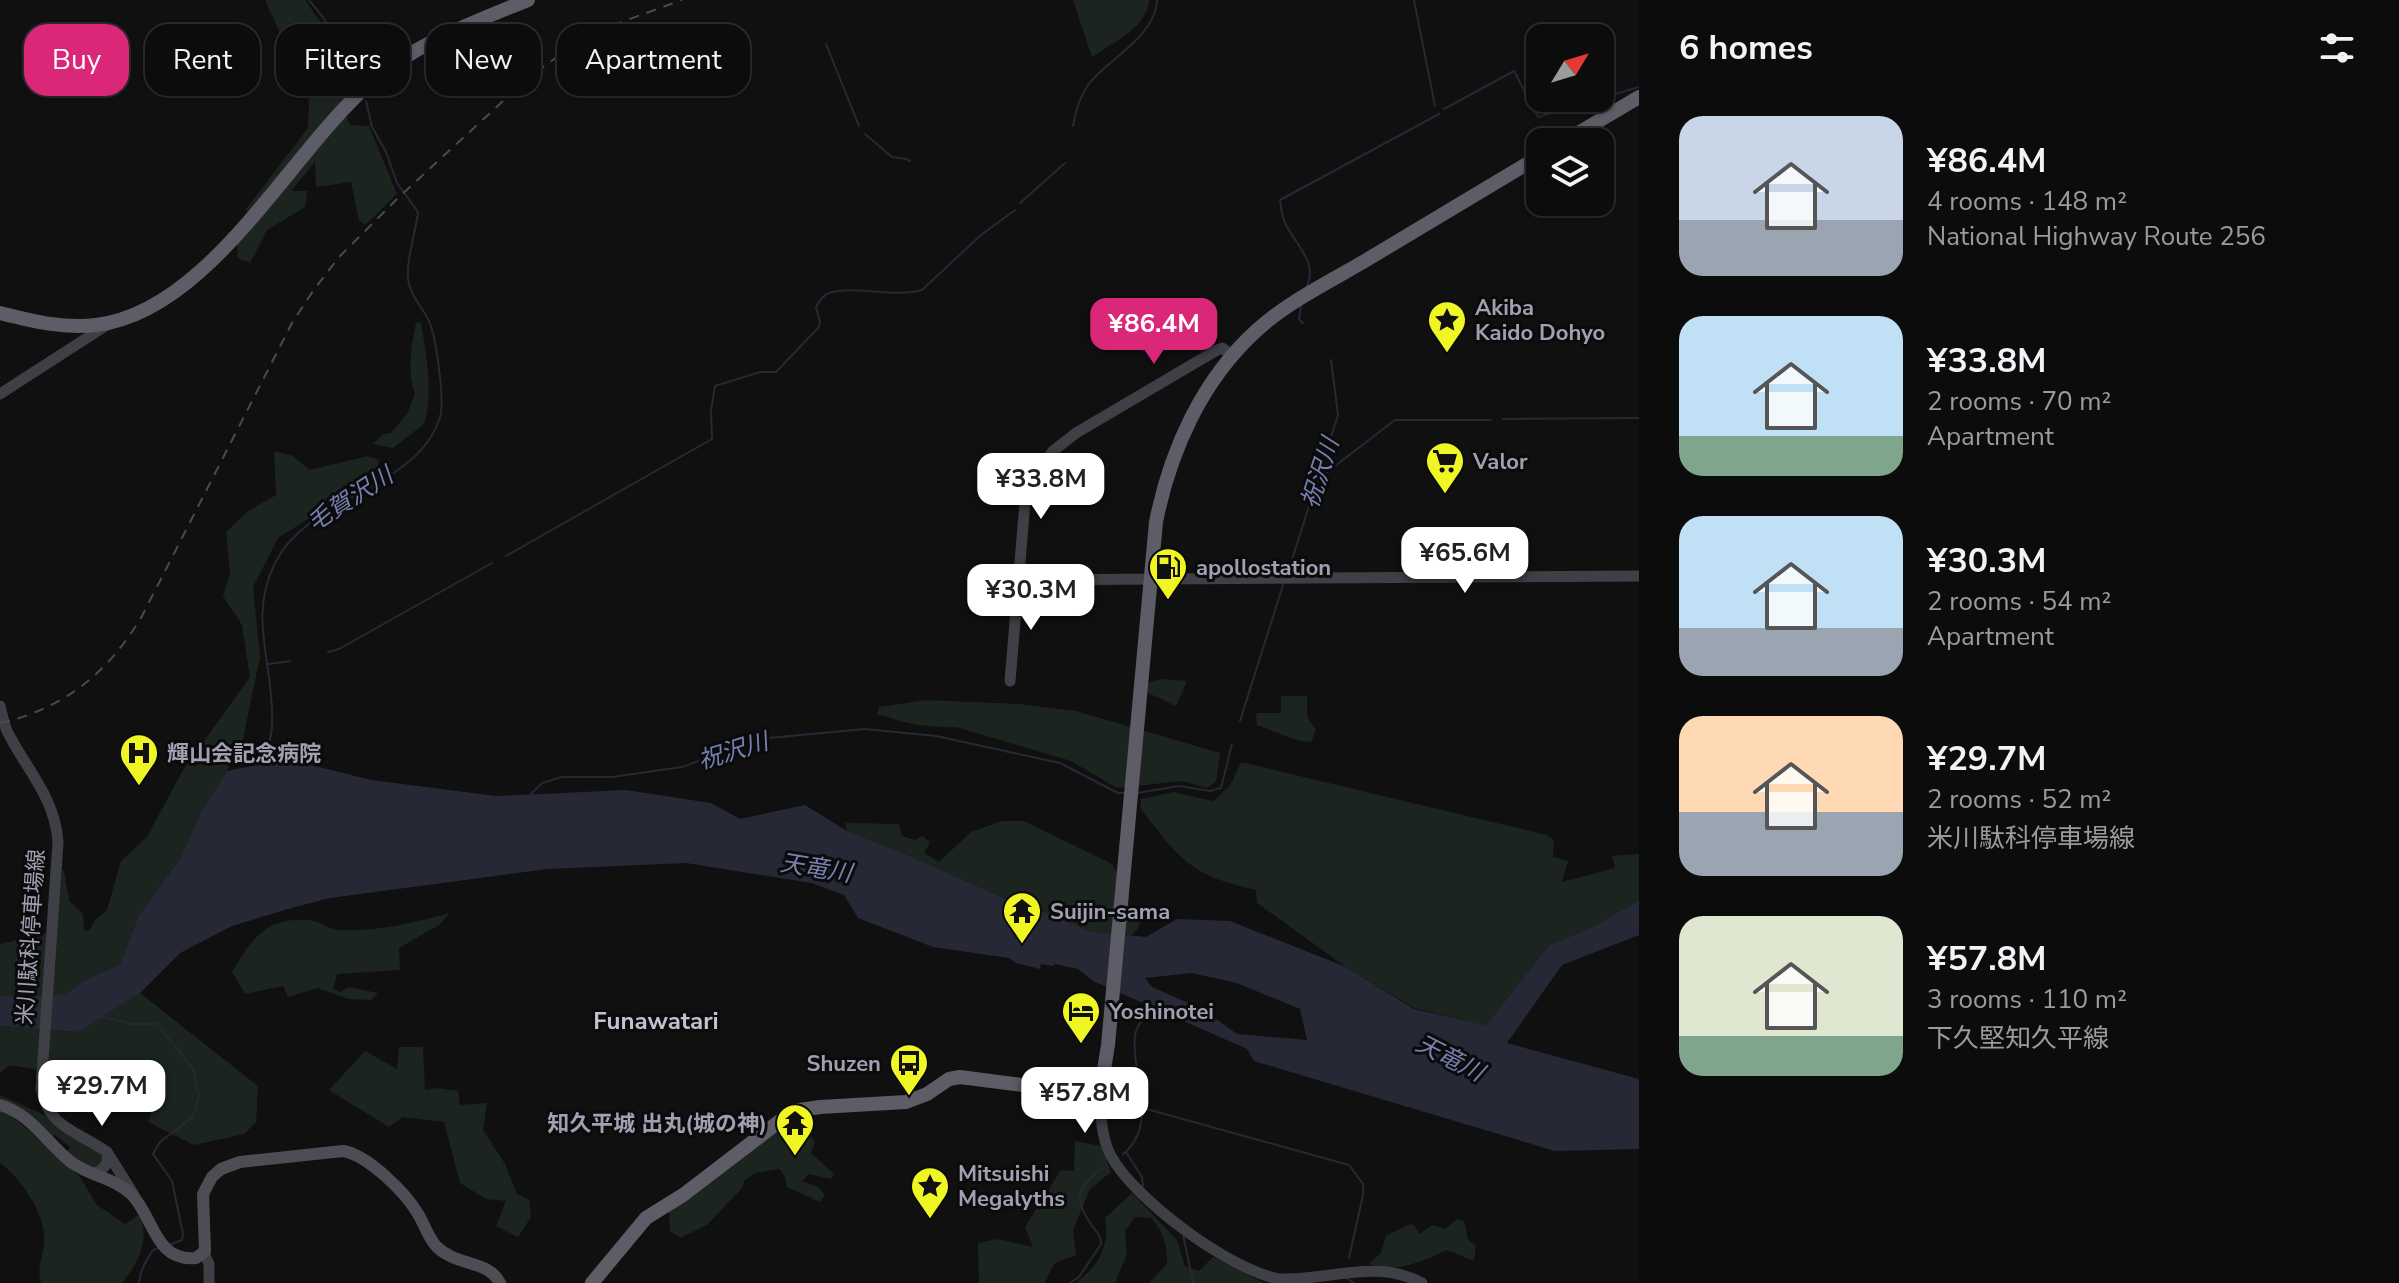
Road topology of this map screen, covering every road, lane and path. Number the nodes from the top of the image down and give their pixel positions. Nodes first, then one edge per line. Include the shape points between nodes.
1 (528, 0) edge
2 (1639, 97) edge
3 (1587, 128) edge
4 (1526, 164) edge
5 (0, 313) edge
6 (111, 323) junction
7 (1233, 356) junction
8 (0, 394) edge
9 (1639, 576) edge
10 (1017, 580) junction
11 (1149, 580) junction
12 (1010, 681) dead end
13 (0, 706) edge
14 (1100, 1095) junction
15 (0, 1105) edge
16 (107, 1152) junction
17 (93, 1174) junction
18 (136, 1199) junction
19 (204, 1253) junction
20 (209, 1283) edge
21 (500, 1283) edge
22 (592, 1283) edge
23 (1422, 1283) edge

1 - 6 highway via 431,42 383,71 217,256 173,292
2 - 3 highway
4 - 7 highway via 1303,298 1261,327
5 - 6 highway via 62,326
6 - 8 main road
7 - 10 main road via 1217,350 1053,451 1035,475 1025,502
7 - 11 highway via 1187,425 1172,459
9 - 11 main road
10 - 11 main road
10 - 12 main road
11 - 14 highway
13 - 16 main road, 米川駄科停車場線 via 7,732 49,800 57,824 41,1089 49,1112 69,1131
14 - 22 highway via 960,1077 906,1102 793,1111 646,1218
14 - 23 main road via 1101,1127 1120,1169 1177,1224 1226,1257 1279,1279 1367,1271 1400,1274
15 - 17 main road via 30,1121 70,1161
16 - 17 main road via 106,1166
16 - 18 main road, 米川駄科停車場線
17 - 18 main road
18 - 19 main road via 163,1247 174,1256
19 - 20 main road
19 - 21 main road via 203,1194 221,1169 240,1162 343,1151 374,1167 409,1202 437,1247 454,1259 491,1271

